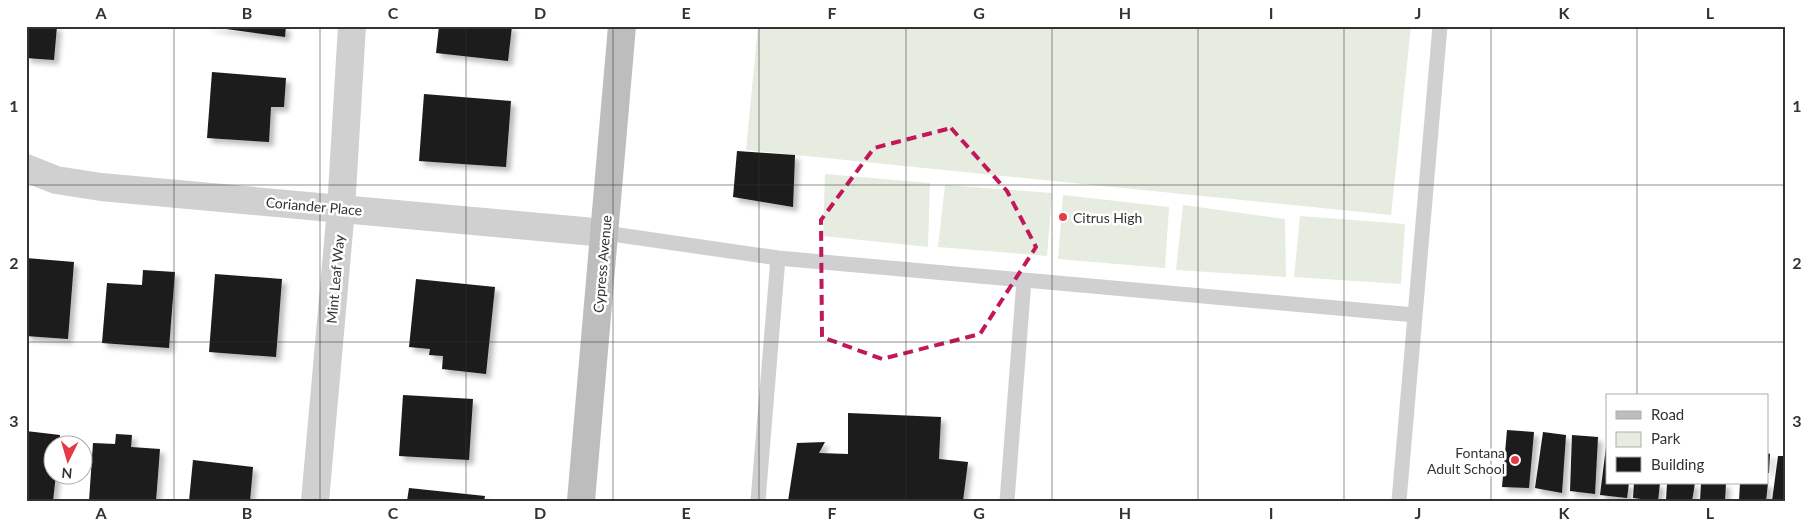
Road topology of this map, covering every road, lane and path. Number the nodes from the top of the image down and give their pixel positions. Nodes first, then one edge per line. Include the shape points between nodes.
1 (352, 26) edge
2 (622, 26) edge
3 (1440, 26) edge
4 (26, 168) edge
5 (341, 209) junction
6 (605, 233) junction
7 (778, 258) junction
8 (1024, 280) junction
9 (1415, 315) junction
10 (315, 501) edge
11 (581, 501) edge
12 (758, 501) edge
13 (1007, 501) edge
14 (1399, 501) edge

1 - 5 street, Mint Leaf Way
2 - 6 street, Cypress Avenue
3 - 9 lane
4 - 5 street, Coriander Place via 56,180 101,187
5 - 6 street, Coriander Place
5 - 10 street, Mint Leaf Way
6 - 7 lane
6 - 11 street, Cypress Avenue
7 - 8 lane
7 - 12 lane
8 - 9 lane
8 - 13 lane
9 - 14 lane

